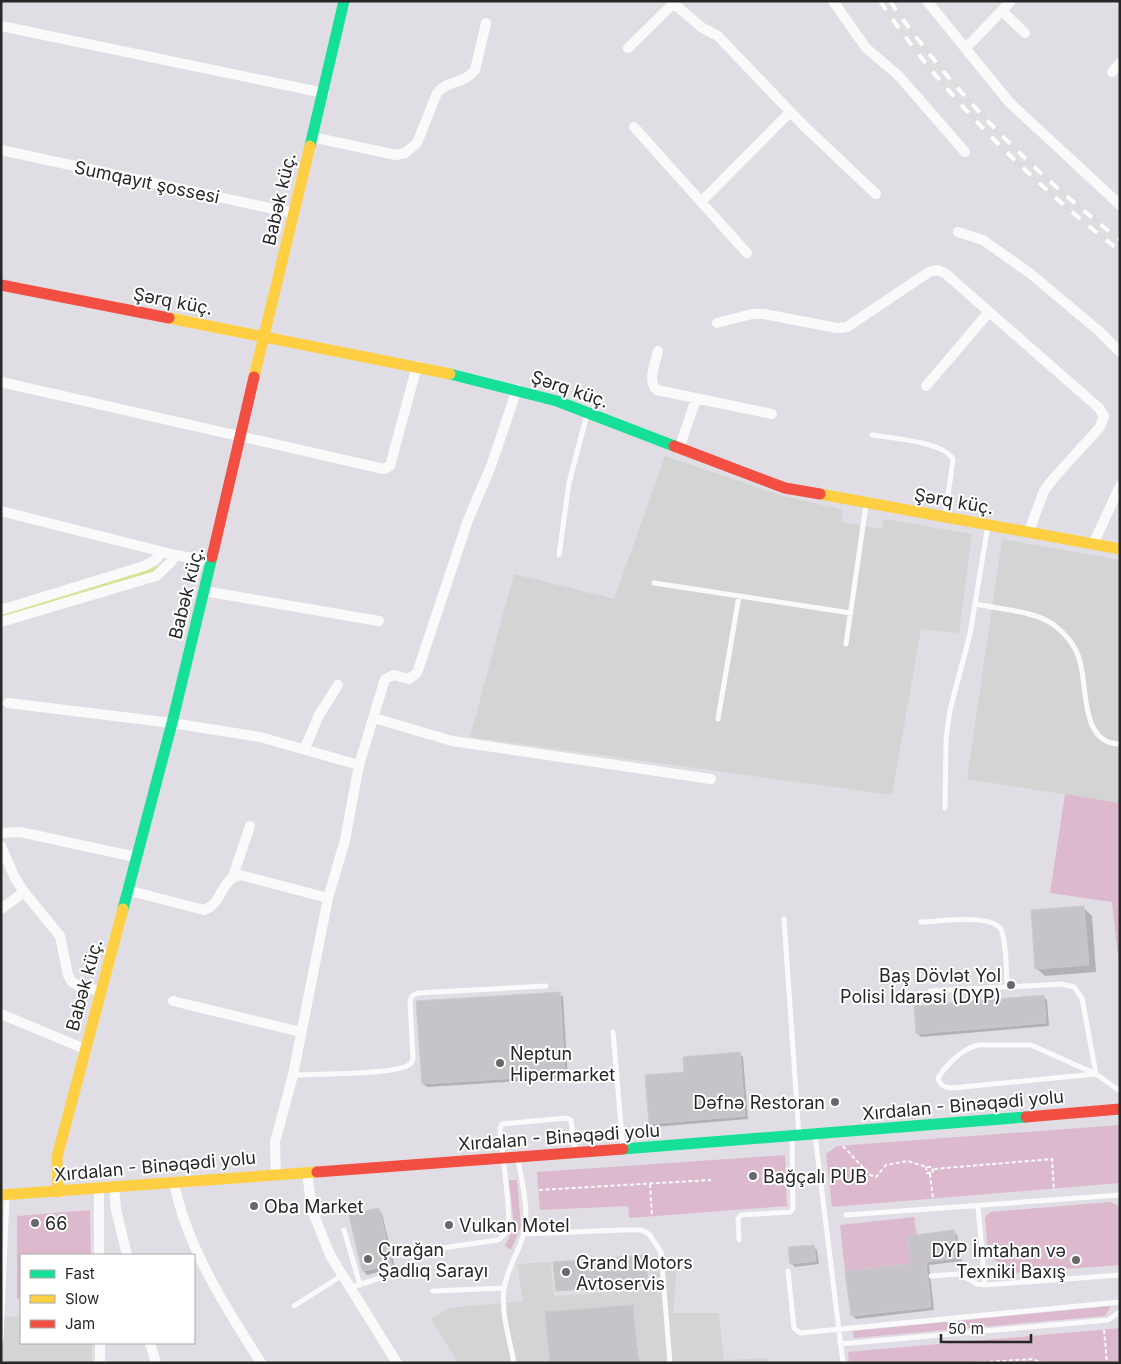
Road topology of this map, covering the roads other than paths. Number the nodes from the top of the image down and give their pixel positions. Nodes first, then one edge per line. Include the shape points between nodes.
1 (344, 1) edge
2 (833, 1) edge
3 (927, 1) edge
4 (1011, 1) edge
5 (672, 3) edge
6 (1003, 12) junction
7 (486, 23) dead end
8 (1, 26) edge
9 (1025, 33) dead end
10 (628, 48) dead end
11 (966, 48) junction
12 (1120, 63) edge
13 (1112, 72) dead end
14 (324, 92) junction
15 (790, 112) junction
16 (634, 126) dead end
17 (312, 137) junction
18 (1, 150) edge
19 (965, 152) dead end
20 (876, 194) dead end
21 (701, 202) junction
22 (1119, 204) edge
23 (293, 213) junction
24 (958, 232) dead end
25 (747, 253) dead end
26 (1, 285) edge
27 (989, 312) junction
28 (716, 323) dead end
29 (265, 336) junction
30 (658, 351) dead end
31 (1120, 352) edge
32 (417, 366) junction
33 (1, 382) edge
34 (926, 386) dead end
35 (517, 390) junction
36 (696, 399) junction
37 (587, 413) junction
38 (772, 414) dead end
39 (872, 435) dead end
40 (242, 438) junction
41 (679, 449) junction
42 (1120, 486) edge
43 (866, 504) junction
44 (1, 511) edge
45 (945, 518) junction
46 (988, 525) junction
47 (1029, 531) junction
48 (1093, 544) junction
49 (1120, 549) edge
50 (162, 552) junction
51 (175, 555) junction
52 (559, 555) dead end
53 (212, 561) junction
54 (654, 583) dead end
55 (204, 591) junction
56 (738, 596) junction
57 (976, 604) junction
58 (1, 610) edge
59 (851, 613) junction
60 (379, 621) dead end
61 (1, 622) edge
62 (846, 644) dead end
63 (338, 685) dead end
64 (8, 703) dead end
65 (374, 718) junction
66 (718, 719) dead end
67 (172, 723) junction
68 (1120, 744) edge
69 (305, 748) junction
70 (359, 765) junction
71 (711, 778) dead end
72 (945, 808) dead end
73 (250, 826) dead end
74 (1, 832) edge
75 (1, 846) edge
76 (136, 857) junction
77 (233, 876) junction
78 (127, 890) junction
79 (24, 892) junction
80 (328, 898) junction
81 (1, 909) edge
82 (784, 919) dead end
83 (922, 922) dead end
84 (546, 986) dead end
85 (1007, 987) junction
86 (100, 990) junction
87 (930, 991) dead end
88 (173, 1001) dead end
89 (1, 1014) edge
90 (301, 1032) junction
91 (613, 1032) dead end
92 (85, 1049) junction
93 (1096, 1074) junction
94 (293, 1075) junction
95 (1120, 1091) edge
96 (1120, 1109) edge
97 (816, 1135) junction
98 (795, 1136) junction
99 (623, 1149) junction
100 (576, 1153) junction
101 (518, 1158) junction
102 (502, 1159) junction
103 (307, 1172) junction
104 (276, 1174) junction
105 (174, 1182) junction
106 (114, 1187) junction
107 (99, 1188) junction
108 (58, 1192) junction
109 (4, 1195) edge
110 (1120, 1195) edge
111 (978, 1206) junction
112 (846, 1215) dead end
113 (344, 1230) dead end
114 (524, 1234) junction
115 (738, 1240) dead end
116 (414, 1252) dead end
117 (99, 1254) edge
118 (127, 1254) edge
119 (788, 1272) dead end
120 (393, 1274) dead end
121 (1120, 1275) edge
122 (341, 1276) junction
123 (931, 1276) dead end
124 (360, 1285) junction
125 (985, 1285) junction
126 (349, 1288) junction
127 (504, 1288) junction
128 (433, 1292) dead end
129 (1120, 1302) edge
130 (294, 1306) dead end
131 (1120, 1312) edge
132 (838, 1328) junction
133 (1, 1340) edge
134 (100, 1344) edge
135 (150, 1344) edge
136 (840, 1344) junction
137 (100, 1363) edge
138 (156, 1363) edge
139 (261, 1363) edge
140 (397, 1363) edge
141 (514, 1363) edge
142 (670, 1363) edge
143 (843, 1363) edge

1 - 14 main road, Babək küç.
2 - 19 street via 866,48 898,75
3 - 11 street
4 - 6 street
5 - 10 street
5 - 15 street via 701,27 718,36
6 - 9 street
6 - 11 street
7 - 17 street via 475,70 471,76 442,86 417,143 411,149 396,154
8 - 14 street
11 - 22 street via 1009,102
12 - 13 street
14 - 17 main road, Babək küç.
15 - 20 street
15 - 21 street
16 - 21 street
17 - 23 main road, Babək küç.
18 - 23 street, Sumqayıt şossesi
21 - 25 street
23 - 29 main road, Babək küç.
24 - 31 street via 993,246
26 - 29 main road, Şərq küç.
27 - 28 street via 938,270 929,272 848,327 837,328 764,314
27 - 34 street
27 - 47 street via 1099,408 1104,416 1100,427 1044,491
29 - 32 main road, Şərq küç.
29 - 40 main road, Babək küç.
30 - 36 street via 651,381 653,386 657,390
32 - 35 main road, Şərq küç.
32 - 40 street via 388,468
33 - 40 street
35 - 37 main road, Şərq küç.
35 - 65 street via 468,520 417,673 409,679 394,675 385,680
36 - 38 street
36 - 41 street
37 - 41 main road, Şərq küç.
37 - 52 lane via 569,483
39 - 45 lane via 939,447 951,454 954,460
40 - 53 main road, Babək küç.
41 - 43 main road, Şərq küç. via 785,488
42 - 48 street
43 - 45 main road, Şərq küç.
43 - 59 lane
44 - 50 street
45 - 46 main road, Şərq küç.
46 - 47 main road, Şərq küç.
46 - 57 lane
47 - 48 main road, Şərq küç.
48 - 49 main road, Şərq küç.
50 - 51 street
50 - 58 street via 144,566
51 - 53 street
51 - 61 street via 156,576
53 - 55 main road, Babək küç.
54 - 56 lane
55 - 60 street
55 - 67 main road, Babək küç.
56 - 59 lane
56 - 66 lane
57 - 68 lane via 1044,618 1064,634 1081,664 1089,719 1096,733 1112,744
57 - 72 lane via 950,710 946,738
59 - 62 lane
63 - 69 street
64 - 67 street
65 - 70 street
65 - 71 street via 469,744
67 - 69 street
67 - 76 main road, Babək küç.
69 - 70 street
70 - 80 street via 345,840
73 - 77 street
74 - 76 street via 20,832
75 - 79 street
76 - 78 main road, Babək küç.
77 - 78 street via 227,881 216,904 204,910
77 - 80 street via 240,875
78 - 86 main road, Babək küç.
79 - 81 street
79 - 86 street via 60,936 72,982
80 - 90 street
82 - 98 lane
83 - 85 lane via 985,920 996,924 1002,932
84 - 94 lane via 418,993 410,1001 414,1058 411,1064 375,1072
85 - 87 lane
85 - 93 lane via 1061,984 1070,985 1079,992
86 - 92 main road, Babək küç.
88 - 90 street
89 - 92 street
90 - 94 street
91 - 99 lane
92 - 108 main road, Babək küç. via 57,1157
93 - 93 lane via 952,1088 944,1087 938,1078 968,1048 980,1045 1031,1045
93 - 95 lane
94 - 104 street via 275,1142
96 - 97 main road, Xırdalan - Binəqədi yolu
97 - 98 main road, Xırdalan - Binəqədi yolu
97 - 132 lane
98 - 99 main road, Xırdalan - Binəqədi yolu
98 - 115 lane via 791,1212 741,1215 738,1218
99 - 100 main road, Xırdalan - Binəqədi yolu
100 - 101 main road, Xırdalan - Binəqədi yolu
100 - 102 lane via 571,1120 556,1118 502,1124
101 - 102 main road, Xırdalan - Binəqədi yolu
101 - 114 lane via 525,1203
102 - 103 main road, Xırdalan - Binəqədi yolu
102 - 116 lane via 509,1217 504,1235 498,1240
103 - 104 main road, Xırdalan - Binəqədi yolu
103 - 122 street via 317,1227
104 - 105 main road, Xırdalan - Binəqədi yolu
105 - 106 main road, Xırdalan - Binəqədi yolu
105 - 139 street via 182,1215 216,1289
106 - 107 main road, Xırdalan - Binəqədi yolu
106 - 118 street
107 - 108 main road, Xırdalan - Binəqədi yolu
107 - 117 street
108 - 109 main road, Xırdalan - Binəqədi yolu
109 - 133 lane
110 - 111 lane
111 - 112 lane
111 - 125 lane
113 - 124 lane
114 - 127 lane
114 - 142 lane via 641,1230 649,1234 661,1252
119 - 132 lane via 796,1331
120 - 124 lane
121 - 125 lane
122 - 126 street
122 - 130 lane
123 - 125 lane via 960,1274
124 - 126 lane
126 - 140 street
127 - 128 lane
127 - 141 lane
129 - 132 lane
131 - 136 lane via 1108,1320
132 - 136 lane
134 - 137 street
135 - 138 street
136 - 143 lane

